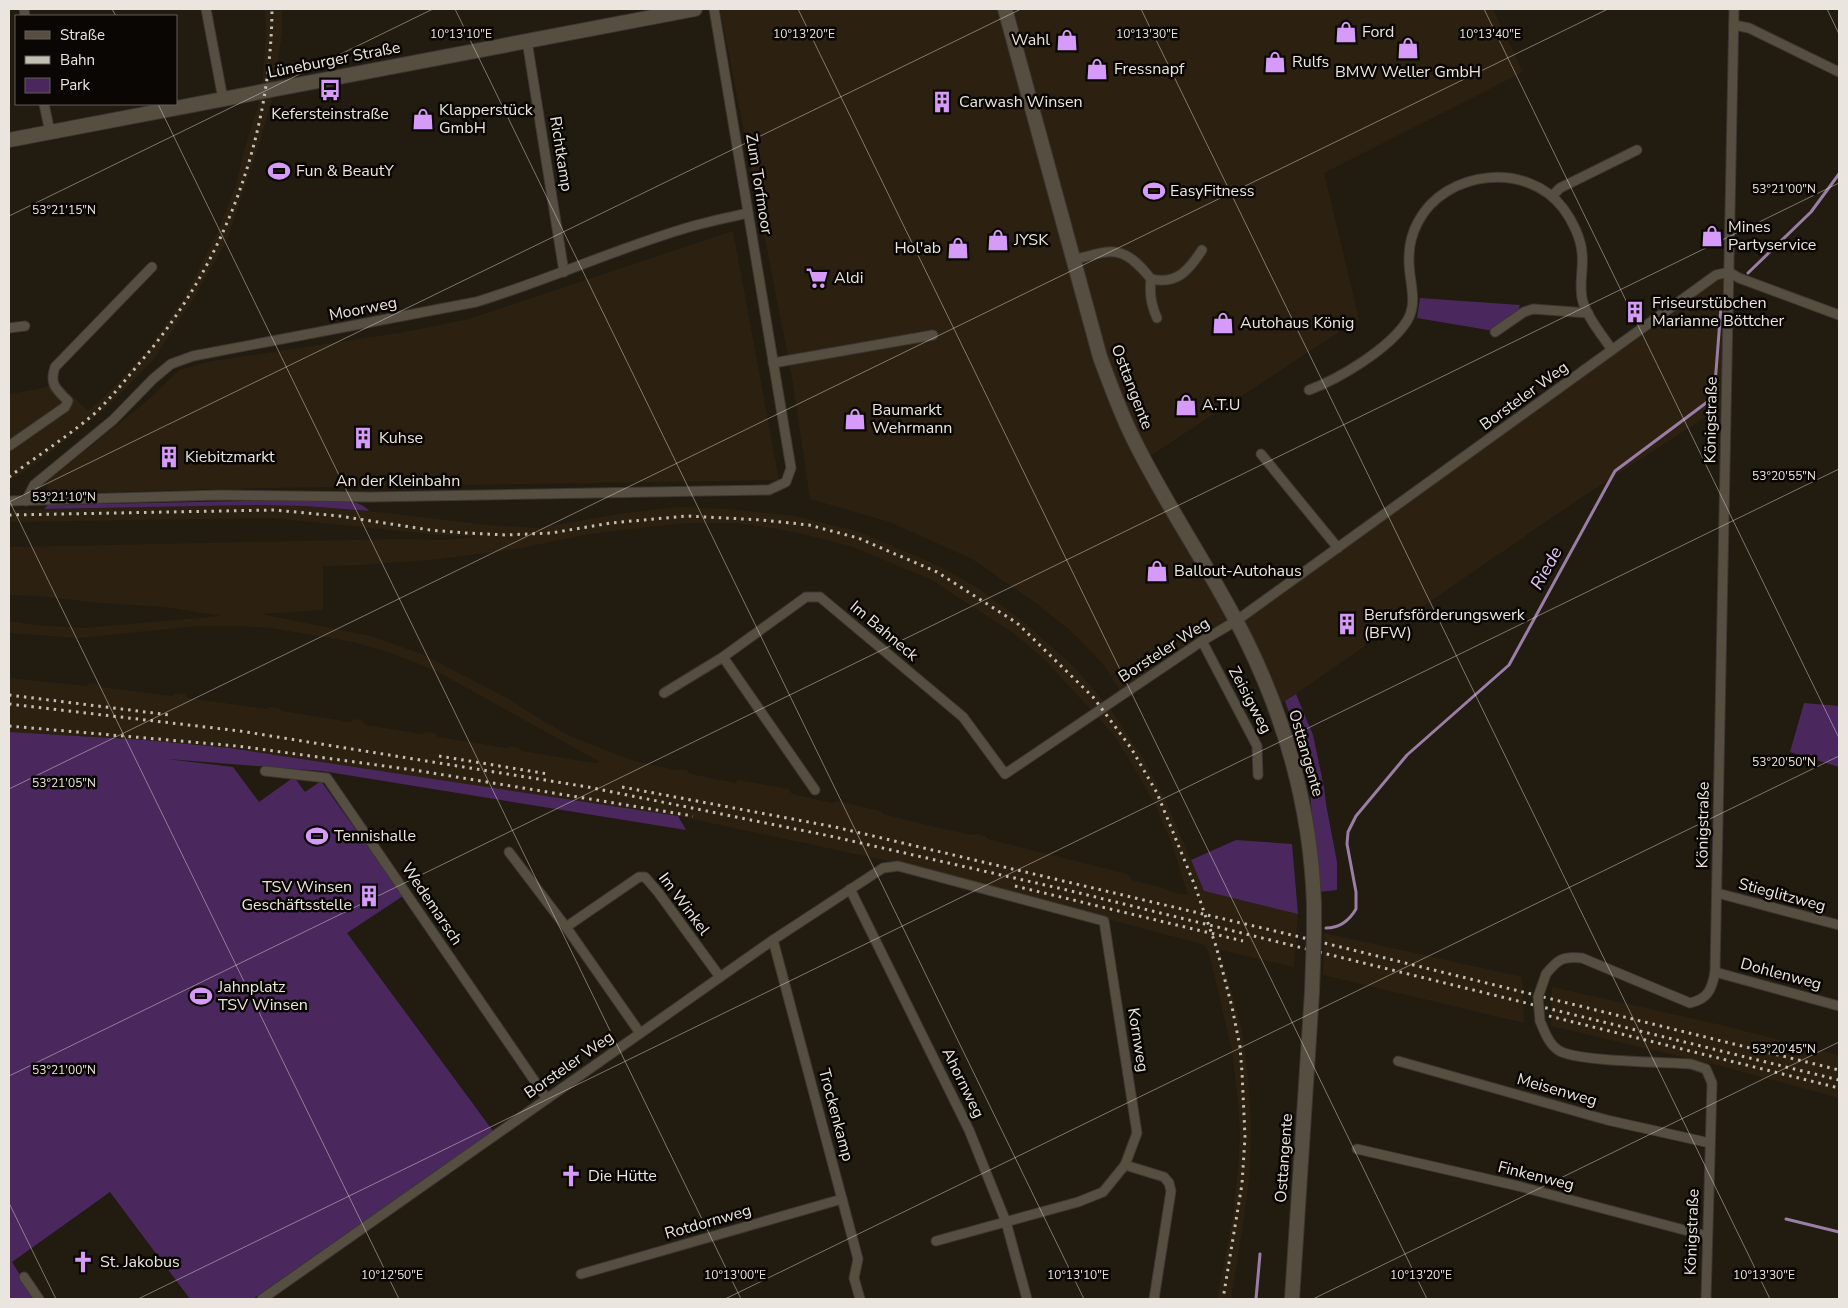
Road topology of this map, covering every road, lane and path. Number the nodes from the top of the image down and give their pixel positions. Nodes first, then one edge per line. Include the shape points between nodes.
1 (206, 9) edge
2 (695, 9) edge
3 (714, 9) edge
4 (1734, 9) edge
5 (1004, 12) edge
6 (1734, 25) junction
7 (527, 41) junction
8 (1839, 72) edge
9 (223, 99) junction
10 (44, 105) edge
11 (50, 132) junction
12 (9, 140) edge
13 (1636, 150) dead end
14 (1552, 196) junction
15 (748, 213) junction
16 (1202, 250) dead end
17 (1073, 260) junction
18 (152, 267) dead end
19 (564, 272) junction
20 (1729, 272) junction
21 (1151, 279) junction
22 (1588, 313) junction
23 (1839, 315) edge
24 (1157, 318) dead end
25 (25, 326) dead end
26 (9, 328) edge
27 (1495, 332) dead end
28 (933, 336) dead end
29 (1612, 350) junction
30 (773, 363) junction
31 (1309, 390) dead end
32 (9, 446) edge
33 (1261, 454) dead end
34 (786, 482) joint
35 (9, 501) edge
36 (26, 501) junction
37 (1338, 548) junction
38 (1236, 621) junction
39 (1202, 641) junction
40 (723, 658) junction
41 (664, 693) dead end
42 (264, 771) dead end
43 (1005, 774) joint
44 (1258, 776) dead end
45 (815, 790) dead end
46 (509, 852) dead end
47 (898, 866) joint
48 (850, 889) junction
49 (1717, 893) junction
50 (1839, 925) edge
51 (566, 927) junction
52 (773, 940) junction
53 (1715, 972) junction
54 (720, 977) junction
55 (1839, 1006) edge
56 (640, 1033) junction
57 (1398, 1061) dead end
58 (547, 1099) junction
59 (1710, 1143) junction
60 (1357, 1149) dead end
61 (1125, 1165) junction
62 (842, 1199) junction
63 (1006, 1222) junction
64 (1707, 1236) junction
65 (936, 1241) dead end
66 (581, 1274) dead end
67 (24, 1277) dead end
68 (39, 1299) edge
69 (262, 1299) edge
70 (860, 1299) edge
71 (1027, 1299) edge
72 (1154, 1299) edge
73 (1292, 1299) edge
74 (1706, 1299) edge

1 - 9 street
2 - 7 main road, Lüneburger Straße
3 - 15 street, Zum Torfmoor
4 - 6 street, Königstraße
5 - 17 main road, Osttangente
6 - 8 street via 1749,28
6 - 20 street, Königstraße
7 - 9 main road, Lüneburger Straße
7 - 19 street, Richtkamp
9 - 11 main road, Lüneburger Straße
10 - 11 street
11 - 12 main road, Lüneburger Straße
13 - 14 street via 1560,188
14 - 22 street via 1564,209 1580,242 1580,292
14 - 31 street via 1525,181 1485,178 1464,182 1429,205 1411,240 1408,258 1413,306 1408,320 1397,334 1368,357 1338,378
15 - 19 street, Moorweg via 692,226
15 - 30 street, Zum Torfmoor
16 - 21 street via 1190,267 1176,278
17 - 21 street via 1108,251 1126,255 1138,262
17 - 38 main road, Osttangente via 1100,357 1128,428
18 - 32 street via 54,366 54,386 68,401 65,407
19 - 36 street, Moorweg via 476,302 193,356 171,364 87,443 34,485
20 - 23 street
20 - 29 street, Borsteler Weg via 1716,275
20 - 49 street, Königstraße
21 - 24 street via 1149,290
22 - 27 street via 1533,309
22 - 29 street
25 - 26 street
28 - 30 street
29 - 37 street, Borsteler Weg
30 - 34 street, Zum Torfmoor via 791,468
33 - 37 street
34 - 36 street, An der Kleinbahn via 769,490 371,497 220,495
35 - 36 street, An der Kleinbahn
37 - 38 street, Borsteler Weg
38 - 39 street, Borsteler Weg
38 - 73 main road, Osttangente, bridge via 1275,708 1294,770 1310,845 1314,904 1312,992
39 - 43 street, Borsteler Weg
39 - 44 street, Zeisigweg via 1257,746
40 - 41 street, Im Bahneck
40 - 43 street, Im Bahneck via 806,597 820,597 963,718
40 - 45 street
42 - 58 street, Wedemarsch via 327,778
46 - 51 street
47 - 48 street, Borsteler Weg via 882,868
47 - 61 street, Kornweg via 1104,921 1137,1133
48 - 52 street, Borsteler Weg
48 - 63 street, Ahornweg via 969,1130
49 - 50 street, Stieglitzweg
49 - 53 street, Königstraße
51 - 54 street, Im Winkel via 639,877 645,878
51 - 56 street
52 - 54 street, Borsteler Weg
52 - 62 street, Trockenkamp
53 - 55 street, Dohlenweg
53 - 59 street, Königstraße, bridge via 1708,995 1690,1003 1582,958 1568,956 1555,962 1546,974 1538,997 1540,1021 1548,1040 1559,1051 1578,1057 1691,1064 1706,1069 1712,1083
54 - 56 street, Borsteler Weg
56 - 58 street, Borsteler Weg
57 - 59 street, Meisenweg via 1607,1120
58 - 69 street, Borsteler Weg
59 - 64 street, Königstraße
60 - 64 street, Finkenweg via 1518,1186
61 - 63 street, Kornweg via 1103,1192
61 - 72 street via 1164,1177 1171,1191
62 - 66 street, Rotdornweg
62 - 70 street, Trockenkamp via 858,1259 854,1278
63 - 65 street, Kornweg
63 - 71 street, Ahornweg
64 - 74 street, Königstraße
67 - 68 street

